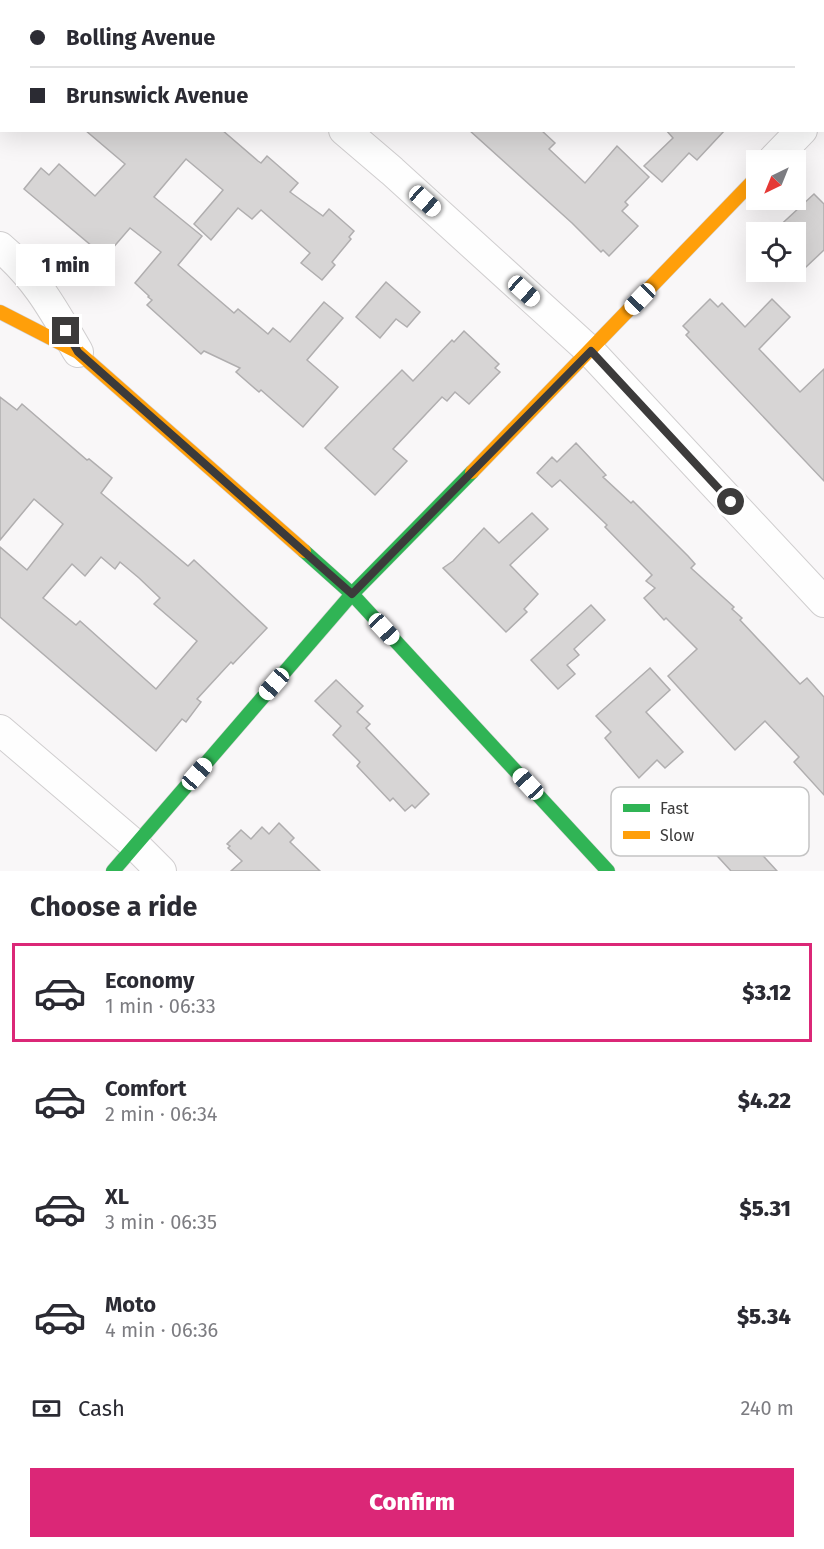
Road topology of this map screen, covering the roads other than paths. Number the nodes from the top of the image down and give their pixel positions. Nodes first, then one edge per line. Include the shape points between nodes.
1 (346, 132) edge
2 (800, 132) edge
3 (783, 150) edge
4 (746, 188) edge
5 (0, 247) edge
6 (0, 312) edge
7 (591, 351) junction
8 (78, 352) junction
9 (352, 594) junction
10 (824, 602) edge
11 (0, 730) edge
12 (135, 845) junction
13 (113, 871) edge
14 (161, 871) edge
15 (608, 871) edge

1 - 7 street
2 - 3 street
4 - 7 street
5 - 8 street via 42,290
6 - 8 street
7 - 9 street
7 - 10 street
8 - 9 street
9 - 12 street
9 - 15 street
11 - 12 street
12 - 13 street
12 - 14 street

